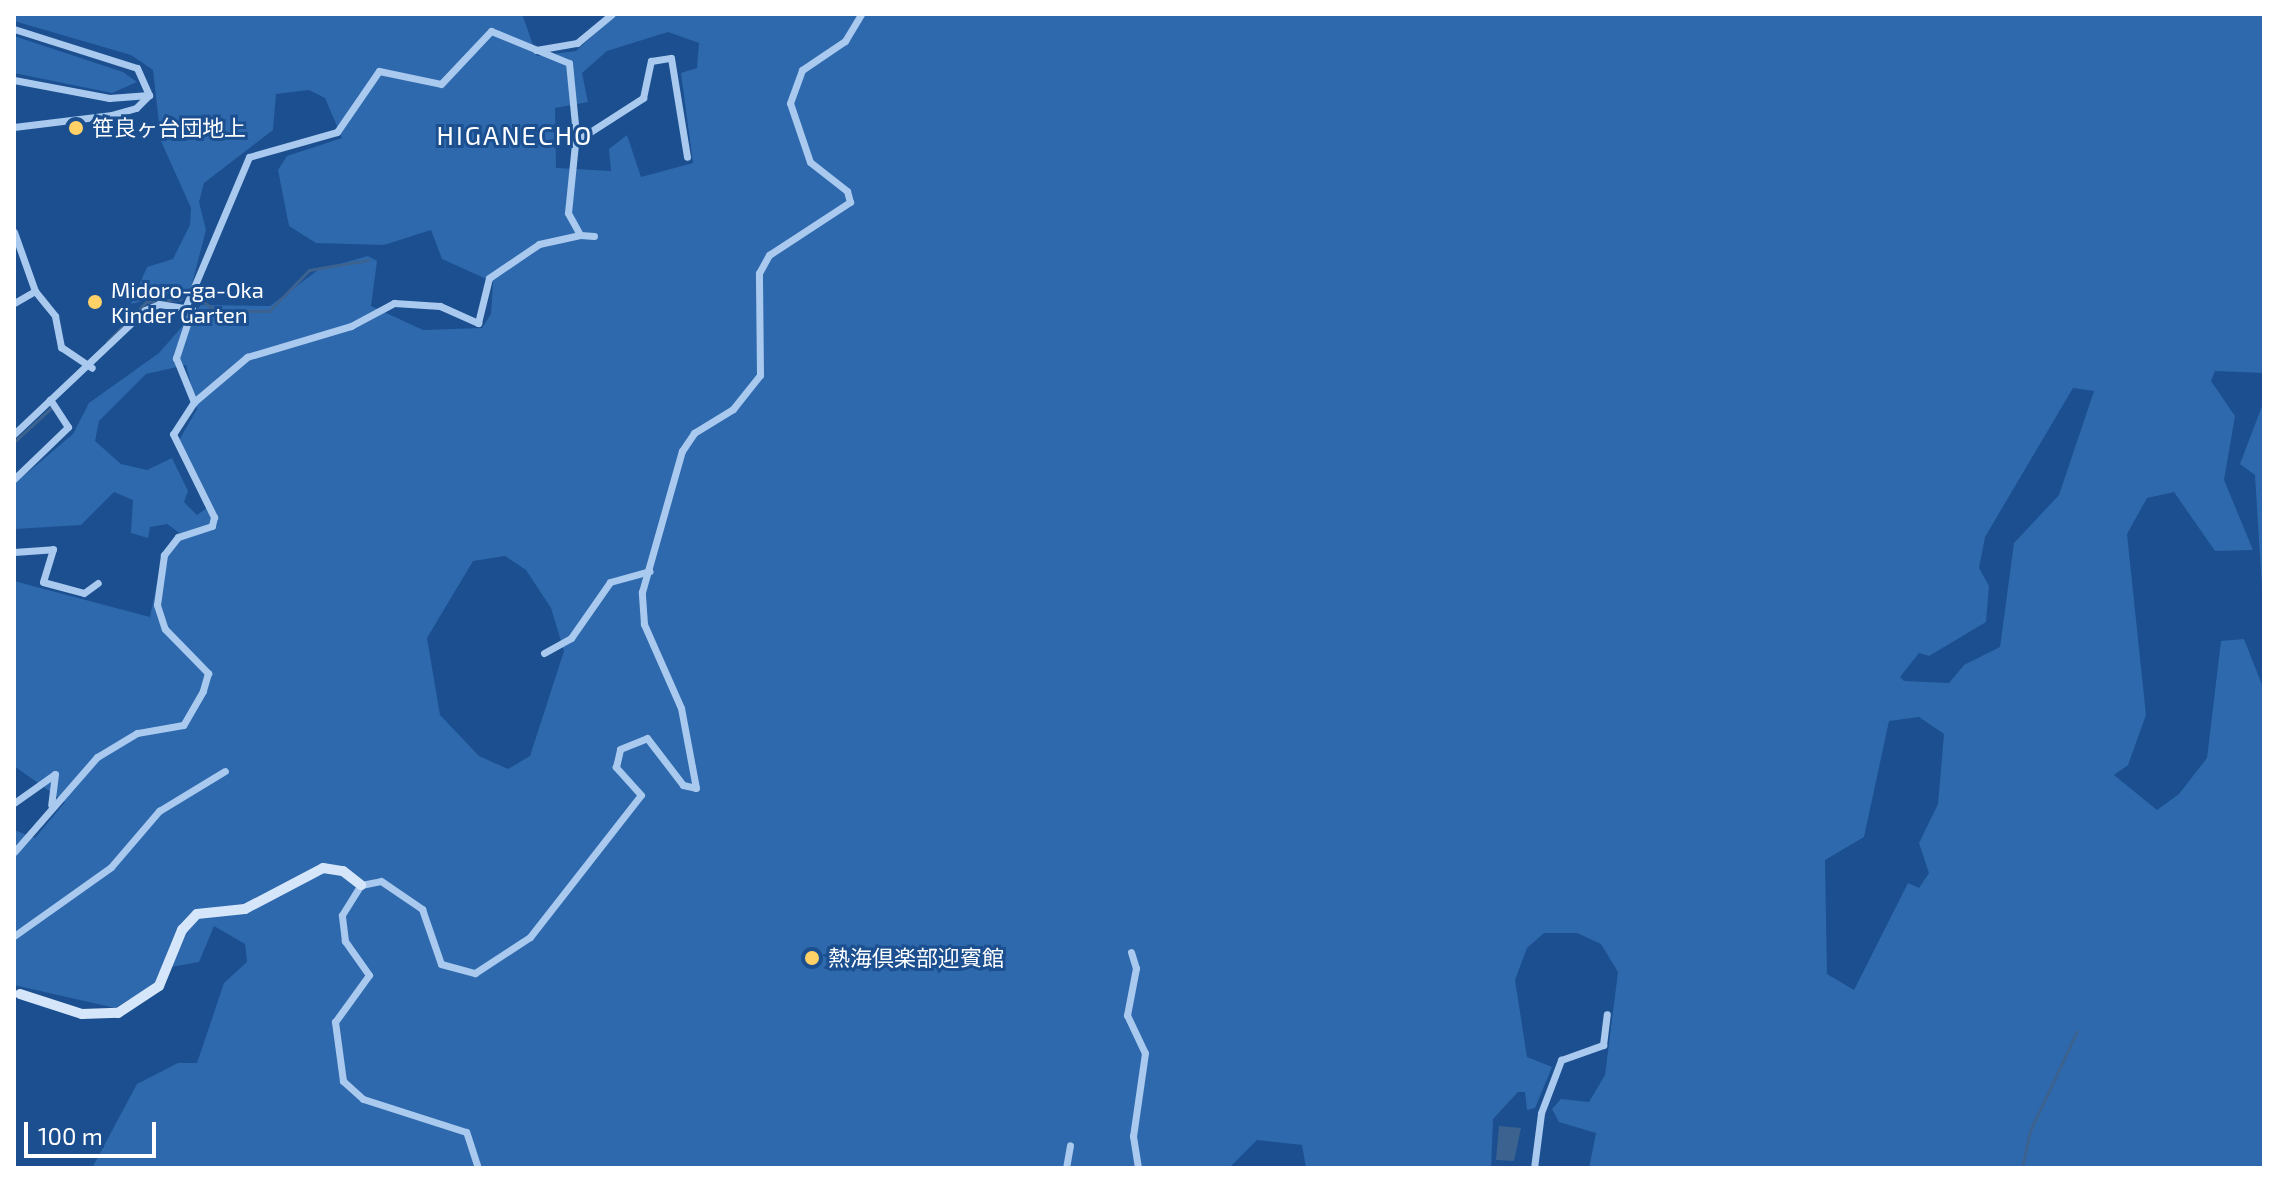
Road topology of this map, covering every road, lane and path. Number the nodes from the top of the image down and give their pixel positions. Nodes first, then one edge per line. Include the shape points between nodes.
1 (612, 14) edge
2 (861, 14) edge
3 (14, 29) edge
4 (536, 50) junction
5 (14, 80) edge
6 (149, 95) junction
7 (14, 127) edge
8 (576, 141) junction
9 (687, 157) dead end
10 (14, 232) edge
11 (580, 235) junction
12 (594, 236) dead end
13 (35, 291) junction
14 (14, 303) edge
15 (186, 306) junction
16 (92, 368) junction
17 (50, 399) junction
18 (194, 402) junction
19 (14, 434) edge
20 (14, 479) edge
21 (14, 552) edge
22 (650, 571) junction
23 (98, 583) dead end
24 (544, 653) dead end
25 (225, 771) dead end
26 (14, 803) edge
27 (51, 807) junction
28 (14, 852) edge
29 (361, 885) junction
30 (14, 936) edge
31 (1131, 952) dead end
32 (17, 993) edge
33 (1607, 1014) dead end
34 (1070, 1145) dead end
35 (478, 1168) edge
36 (1066, 1168) edge
37 (1138, 1168) edge
38 (1534, 1168) edge

1 - 4 street via 577,43
2 - 22 street via 845,41 802,70 790,103 810,162 847,191 850,202 769,255 759,273 760,375 733,409 694,433 682,451
3 - 6 street via 137,68
4 - 8 street via 569,63
4 - 15 street via 491,31 441,84 379,71 337,132 249,157
5 - 6 street via 109,98
6 - 7 street via 136,108 112,115
8 - 9 street via 643,98 651,61 671,58
8 - 11 street via 567,202
10 - 13 street
11 - 12 street
11 - 18 street via 539,244 489,278 478,323 440,306 394,303 351,326 247,357
13 - 14 street
13 - 16 street via 55,316 61,347
15 - 16 street via 145,310
15 - 18 street via 195,313 176,358
16 - 17 street
17 - 19 street
17 - 20 street via 68,427
18 - 27 street via 173,434 214,517 212,526 178,537 164,555 157,605 165,629 208,673 203,691 183,725 119,742
21 - 23 street via 53,549 43,582 84,593
22 - 24 street via 610,582 571,638
22 - 29 street via 644,624 681,708 696,788 683,785 647,738 620,749 616,767 641,795 530,937 475,973 441,964 415,901 377,879
25 - 30 street via 159,811 111,867
26 - 27 street via 55,774
27 - 28 street
29 - 32 street via 343,871 323,868 245,909 197,914 182,930 159,986 118,1013 82,1014
29 - 35 street via 348,901 342,931 369,975 335,1022 336,1065 363,1099 466,1132
31 - 37 street via 1136,968 1127,1015 1145,1053 1133,1136
33 - 38 street via 1603,1045 1561,1060 1541,1113
34 - 36 street

